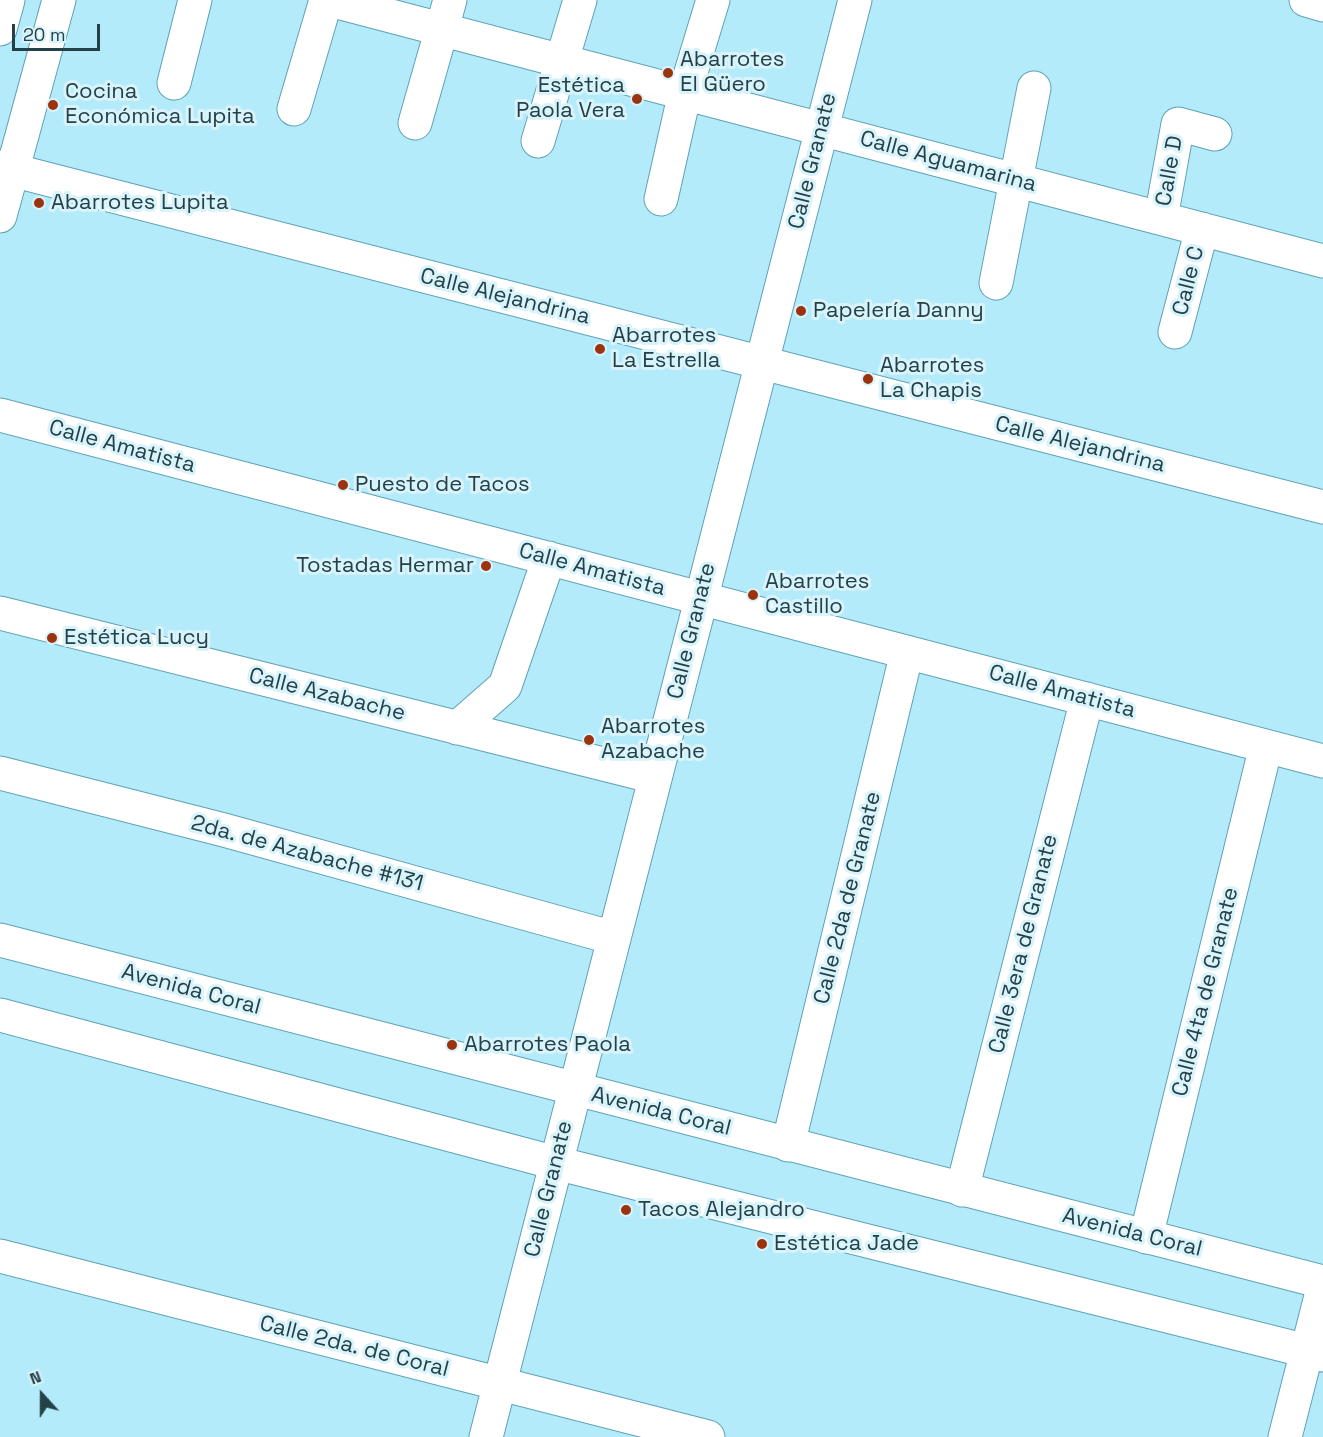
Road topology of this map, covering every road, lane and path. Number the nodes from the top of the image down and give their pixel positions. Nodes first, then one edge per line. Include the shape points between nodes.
1 (8, 0) edge
2 (59, 0) edge
3 (195, 0) edge
4 (328, 0) edge
5 (580, 0) edge
6 (713, 0) edge
7 (855, 0) edge
8 (1306, 0) edge
9 (1323, 4) edge
10 (446, 14) edge
11 (0, 29) edge
12 (561, 60) junction
13 (174, 83) dead end
14 (1034, 88) dead end
15 (685, 92) junction
16 (294, 110) dead end
17 (416, 123) dead end
18 (822, 129) junction
19 (1215, 134) dead end
20 (538, 141) dead end
21 (7, 168) edge
22 (1015, 180) junction
23 (661, 199) dead end
24 (0, 216) edge
25 (1161, 218) junction
26 (1202, 229) junction
27 (1323, 261) edge
28 (996, 283) dead end
29 (1175, 332) dead end
30 (761, 363) junction
31 (0, 415) edge
32 (1323, 507) edge
33 (549, 558) junction
34 (701, 598) junction
35 (0, 613) edge
36 (907, 652) junction
37 (1087, 699) junction
38 (457, 728) junction
39 (1266, 746) junction
40 (1323, 761) edge
41 (0, 773) edge
42 (655, 777) junction
43 (614, 938) junction
44 (0, 940) edge
45 (0, 1016) edge
46 (574, 1090) junction
47 (788, 1145) junction
48 (556, 1163) junction
49 (962, 1190) junction
50 (1146, 1237) junction
51 (0, 1256) edge
52 (1323, 1282) edge
53 (1323, 1288) edge
54 (1315, 1353) edge
55 (500, 1384) junction
56 (486, 1437) edge
57 (708, 1437) edge
58 (1285, 1437) edge

1 - 11 street
2 - 21 street
3 - 13 street
4 - 10 street, Calle Aguamarina
4 - 16 street
5 - 12 street
6 - 15 street
7 - 18 street, Calle Granate
8 - 9 street
10 - 12 street, Calle Aguamarina
10 - 17 street
12 - 15 street, Calle Aguamarina
12 - 20 street
14 - 22 street
15 - 18 street, Calle Aguamarina
15 - 23 street
18 - 22 street, Calle Aguamarina
18 - 30 street, Calle Granate
19 - 25 street, Calle D via 1178,124
21 - 24 street
21 - 30 street, Calle Alejandrina
22 - 25 street, Calle Aguamarina
22 - 28 street
25 - 26 street, Calle Aguamarina
26 - 27 street, Calle Aguamarina
26 - 29 street, Calle C
30 - 32 street, Calle Alejandrina
30 - 34 street, Calle Granate
31 - 33 street, Calle Amatista
33 - 34 street, Calle Amatista
33 - 38 street via 505,686
34 - 36 street, Calle Amatista
34 - 42 street, Calle Granate
35 - 38 street, Calle Azabache
36 - 37 street, Calle Amatista
36 - 47 street, Calle 2da de Granate
37 - 39 street, Calle Amatista
37 - 49 street, Calle 3era de Granate
38 - 42 street, Calle Azabache
39 - 40 street, Calle Amatista
39 - 50 street, Calle 4ta de Granate
41 - 43 street, 2da. de Azabache #131
42 - 43 street, Calle Granate
43 - 46 street, Calle Granate
44 - 46 street, Avenida Coral
45 - 48 street
46 - 47 street, Avenida Coral
46 - 48 street, Calle Granate
47 - 49 street, Avenida Coral
48 - 54 street
48 - 55 street, Calle Granate
49 - 50 street, Avenida Coral
50 - 52 street, Avenida Coral
51 - 55 street, Calle 2da. de Coral
53 - 54 street
54 - 58 street
55 - 56 street, Calle Granate
55 - 57 street, Calle 2da. de Coral

